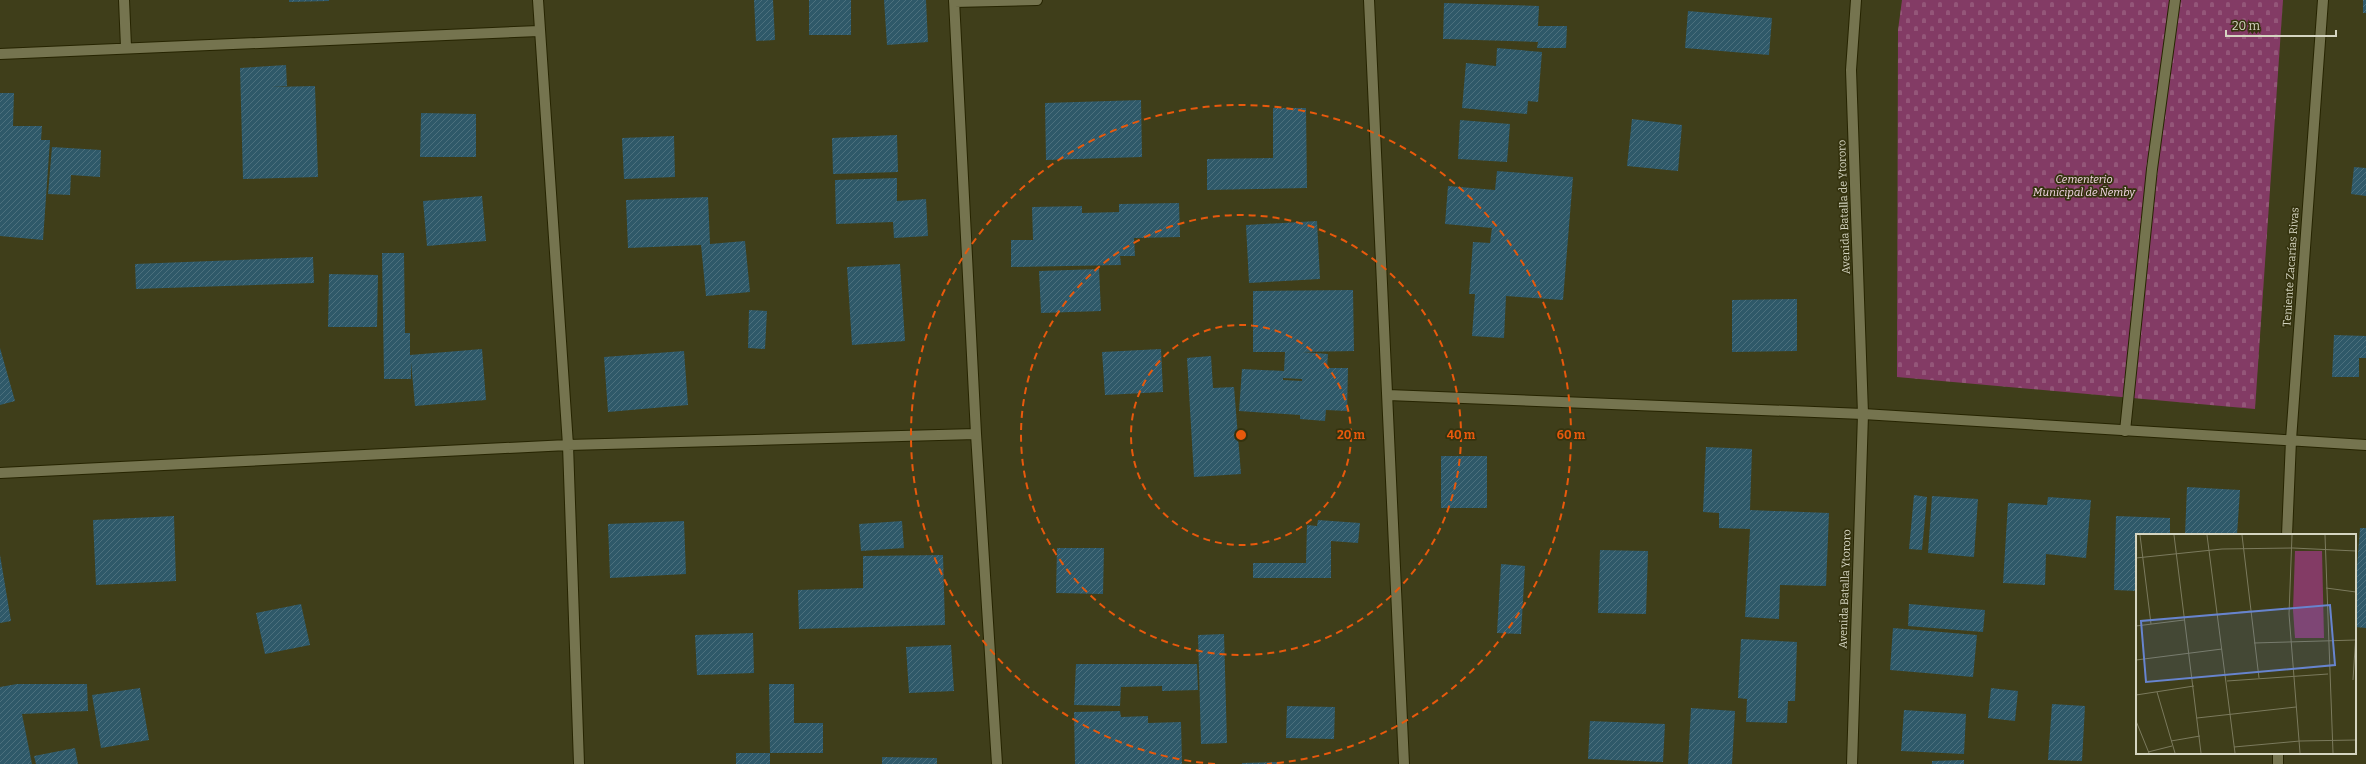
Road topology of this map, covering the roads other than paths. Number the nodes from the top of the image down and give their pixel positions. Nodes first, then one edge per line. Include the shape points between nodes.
1 (124, 0) edge
2 (538, 0) edge
3 (1037, 0) edge
4 (1369, 0) edge
5 (1856, 0) edge
6 (2175, 0) edge
7 (2322, 0) edge
8 (954, 1) edge
9 (539, 31) junction
10 (126, 47) junction
11 (0, 54) edge
12 (1388, 395) junction
13 (1863, 414) junction
14 (2125, 431) junction
15 (976, 434) junction
16 (2291, 440) junction
17 (568, 445) junction
18 (2366, 445) edge
19 (0, 473) edge
20 (2287, 534) edge
21 (580, 764) edge
22 (997, 764) edge
23 (1404, 764) edge
24 (1852, 764) edge

1 - 10 street
2 - 9 street
3 - 8 street
4 - 12 street
5 - 13 street, Avenida Batalla de Ytororo via 1852,70
6 - 14 street via 2152,169
7 - 16 street, Teniente Zacarías Rivas
8 - 15 street
9 - 10 street
9 - 17 street
10 - 11 street
12 - 13 street
12 - 23 street
13 - 14 street
13 - 24 street, Avenida Batalla Ytororo
14 - 16 street
15 - 17 street
15 - 22 street
16 - 18 street
16 - 20 street, Teniente Zacarías Rivas
17 - 19 street
17 - 21 street

